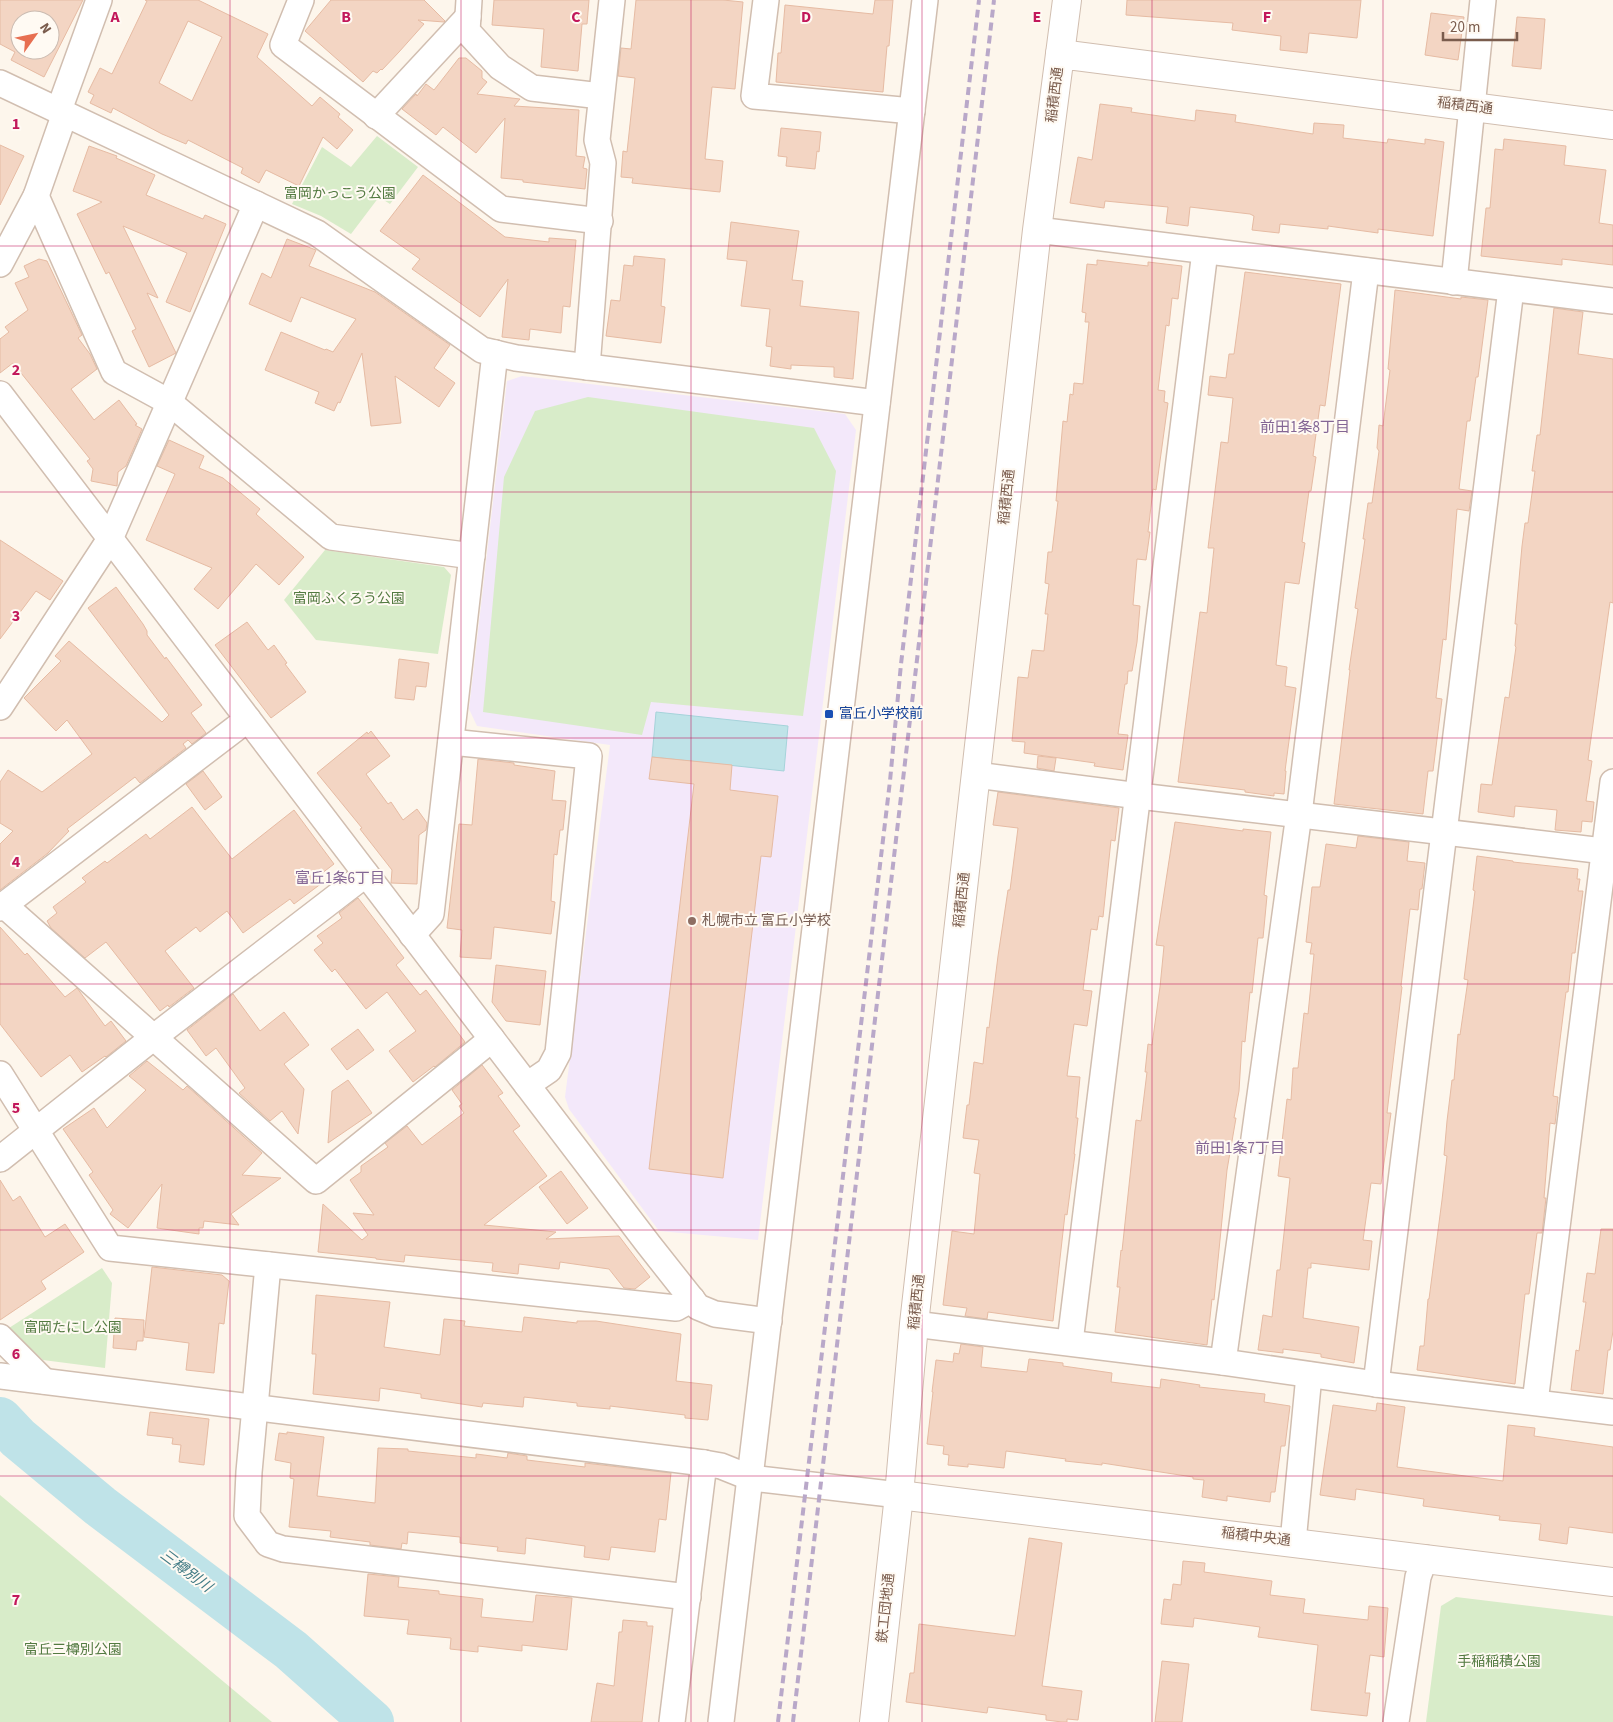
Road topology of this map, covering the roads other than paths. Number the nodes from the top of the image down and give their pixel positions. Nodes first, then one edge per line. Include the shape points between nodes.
1 (99, 0) edge
2 (301, 0) edge
3 (612, 0) edge
4 (766, 0) edge
5 (925, 0) edge
6 (1067, 0) edge
7 (1483, 0) edge
8 (468, 8) edge
9 (1060, 54) junction
10 (0, 83) edge
11 (602, 96) junction
12 (1472, 107) junction
13 (62, 111) junction
14 (912, 111) junction
15 (376, 116) junction
16 (1613, 125) edge
17 (36, 196) junction
18 (256, 204) junction
19 (600, 220) junction
20 (1038, 230) junction
21 (1205, 251) junction
22 (0, 264) edge
23 (1366, 271) junction
24 (1454, 282) junction
25 (1511, 289) junction
26 (1613, 301) edge
27 (495, 353) junction
28 (587, 367) junction
29 (0, 394) edge
30 (169, 402) junction
31 (877, 403) junction
32 (110, 538) junction
33 (472, 556) junction
34 (0, 707) edge
35 (248, 719) junction
36 (451, 742) junction
37 (976, 775) junction
38 (1613, 782) edge
39 (1139, 796) junction
40 (1300, 814) junction
41 (1444, 832) junction
42 (1609, 852) edge
43 (366, 874) junction
44 (2, 906) edge
45 (412, 935) junction
46 (154, 1037) junction
47 (492, 1039) junction
48 (0, 1074) edge
49 (527, 1086) junction
50 (36, 1130) junction
51 (0, 1159) edge
52 (268, 1265) junction
53 (692, 1299) junction
54 (768, 1321) junction
55 (914, 1324) junction
56 (0, 1337) edge
57 (1070, 1342) junction
58 (1223, 1362) junction
59 (1309, 1375) junction
60 (22, 1378) edge
61 (1376, 1384) junction
62 (1535, 1402) junction
63 (254, 1408) junction
64 (1613, 1412) edge
65 (704, 1463) junction
66 (750, 1478) junction
67 (899, 1495) junction
68 (1293, 1542) junction
69 (1425, 1558) junction
70 (1613, 1582) edge
71 (688, 1597) junction
72 (672, 1722) edge
73 (721, 1722) edge
74 (874, 1722) edge
75 (1396, 1722) edge

1 - 13 street
2 - 15 street via 283,45
3 - 11 street
4 - 14 street via 754,96
5 - 14 street
6 - 9 street
7 - 12 street
8 - 11 street via 466,31 500,68 532,88
8 - 15 street
9 - 12 street, 稲積西通
9 - 20 street, 稲積西通
10 - 13 street
11 - 19 street via 597,140 604,163
12 - 16 street, 稲積西通
12 - 24 street
13 - 17 street
13 - 18 street
14 - 31 street
15 - 19 street via 500,209
17 - 22 street
17 - 30 street via 114,372
18 - 27 street via 317,233 482,350
18 - 30 street
19 - 28 street
20 - 21 street
20 - 37 street, 稲積西通
21 - 23 street
21 - 39 street
23 - 24 street
23 - 40 street
24 - 25 street
25 - 26 street
25 - 41 street
27 - 28 street
27 - 33 street
28 - 31 street
29 - 32 street
30 - 32 street
30 - 33 street via 331,537
31 - 54 street
32 - 34 street
32 - 35 street
33 - 36 street
35 - 43 street
35 - 44 street
36 - 45 street via 431,914
36 - 49 street via 589,756 558,1053 549,1070
37 - 39 street
37 - 55 street, 稲積西通
38 - 42 street
39 - 40 street
39 - 57 street
40 - 41 street
40 - 58 street
41 - 42 street
41 - 61 street
42 - 62 street
43 - 45 street
43 - 46 street
44 - 46 street
45 - 47 street
46 - 47 street via 316,1180
46 - 50 street
47 - 49 street
48 - 50 street
49 - 53 street
50 - 51 street
50 - 52 street via 110,1248
52 - 53 street via 676,1308
52 - 63 street
53 - 54 street via 698,1306 715,1314
54 - 66 street
55 - 57 street
55 - 67 street, 稲積西通
56 - 60 street
57 - 58 street
58 - 59 street
59 - 61 street
59 - 68 street
60 - 63 street
61 - 62 street
62 - 64 street
63 - 65 street
63 - 71 street via 247,1516 268,1544 283,1550
65 - 66 street
65 - 71 street
66 - 67 street
66 - 73 street
67 - 68 street, 稲積中央通
67 - 74 street, 鉄工団地通
68 - 69 street, 稲積中央通
69 - 70 street, 稲積中央通
69 - 75 street via 1418,1577
71 - 72 street

